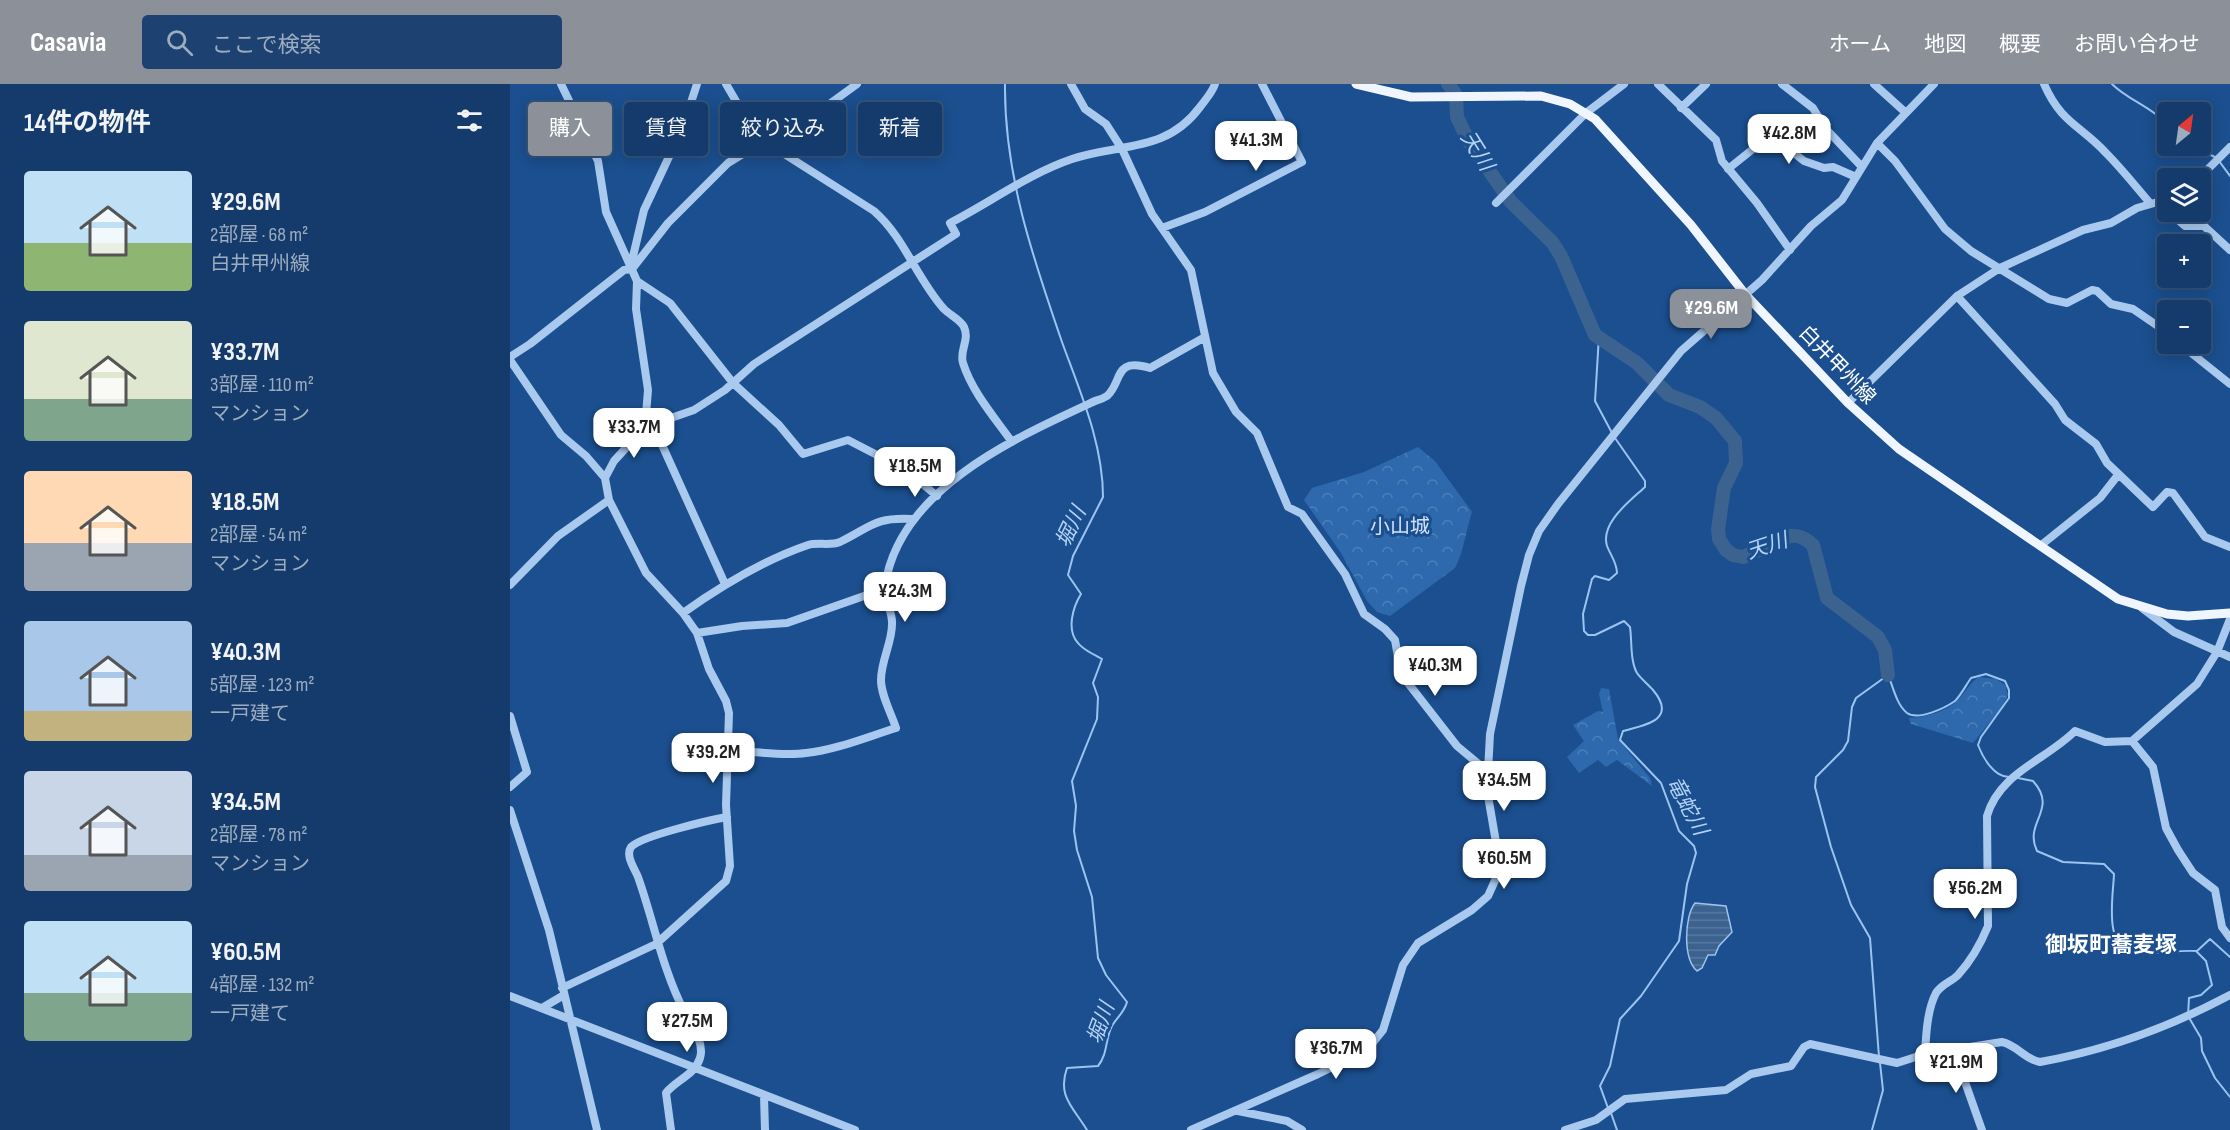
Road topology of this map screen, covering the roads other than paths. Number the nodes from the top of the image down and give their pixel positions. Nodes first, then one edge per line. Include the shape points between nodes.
1 (561, 84) edge
2 (697, 84) edge
3 (726, 84) edge
4 (857, 84) edge
5 (1071, 84) edge
6 (1215, 84) edge
7 (1262, 84) edge
8 (1356, 84) edge
9 (1624, 84) edge
10 (1658, 84) edge
11 (1706, 84) edge
12 (1782, 84) edge
13 (1874, 84) edge
14 (1934, 84) edge
15 (2044, 84) edge
16 (736, 102) edge
17 (832, 102) edge
18 (1681, 108) junction
19 (1905, 112) junction
20 (1586, 113) junction
21 (1877, 143) junction
22 (2230, 147) edge
23 (1122, 149) junction
24 (741, 156) edge
25 (788, 156) edge
26 (1862, 167) junction
27 (1728, 168) junction
28 (2209, 168) edge
29 (1856, 177) junction
30 (2157, 201) edge
31 (2154, 202) junction
32 (1496, 203) dead end
33 (2157, 204) edge
34 (2180, 222) edge
35 (1162, 228) junction
36 (1790, 250) junction
37 (2230, 250) edge
38 (912, 262) junction
39 (632, 268) junction
40 (2000, 268) junction
41 (637, 281) junction
42 (1745, 294) junction
43 (1957, 296) junction
44 (2157, 325) edge
45 (1205, 337) junction
46 (2192, 354) edge
47 (510, 359) edge
48 (733, 383) junction
49 (2230, 384) edge
50 (1848, 403) junction
51 (649, 426) junction
52 (1012, 442) junction
53 (2118, 475) junction
54 (605, 478) junction
55 (937, 496) junction
56 (609, 500) junction
57 (912, 519) junction
58 (2040, 546) junction
59 (2230, 547) edge
60 (725, 584) junction
61 (510, 585) edge
62 (884, 589) junction
63 (2142, 608) junction
64 (683, 613) junction
65 (2230, 613) edge
66 (2230, 619) edge
67 (697, 633) junction
68 (2217, 652) junction
69 (2230, 657) edge
70 (510, 716) edge
71 (2132, 741) junction
72 (727, 751) junction
73 (1487, 771) junction
74 (510, 787) edge
75 (510, 810) edge
76 (727, 817) junction
77 (2230, 938) edge
78 (656, 944) junction
79 (563, 992) junction
80 (2230, 995) edge
81 (510, 996) edge
82 (542, 1008) junction
83 (570, 1019) junction
84 (1954, 1051) junction
85 (1925, 1054) junction
86 (694, 1070) junction
87 (764, 1096) junction
88 (1238, 1111) junction
89 (597, 1130) edge
90 (671, 1130) edge
91 (765, 1130) edge
92 (855, 1130) edge
93 (1191, 1130) edge
94 (1302, 1130) edge
95 (1565, 1130) edge
96 (1982, 1130) edge

1 - 39 street via 598,161 606,212
2 - 39 street via 683,126 644,210
3 - 16 street
4 - 17 street
5 - 23 street via 1084,109 1106,124
6 - 23 street via 1185,125 1153,142
7 - 35 street via 1302,162 1205,212
8 - 20 main road, 白井甲州線 via 1394,95 1441,99 1541,96 1556,98
9 - 20 street
10 - 18 street
11 - 18 street
12 - 26 street via 1813,108 1825,128
13 - 19 street
14 - 19 street
15 - 31 street via 2063,117 2106,153
18 - 27 street via 1716,140
19 - 21 street
20 - 32 street
20 - 42 main road, 白井甲州線 via 1692,225
21 - 26 street
21 - 40 street via 1945,229
22 - 28 street
23 - 35 street
23 - 38 street via 1073,158 1013,187 950,223 956,234
24 - 39 street via 668,223
25 - 38 street via 887,222
26 - 29 street
27 - 29 street via 1768,137 1774,137 1804,161
27 - 36 street
29 - 36 street via 1842,200
30 - 31 street
31 - 33 street
31 - 40 street
34 - 37 street via 2185,226 2204,226
35 - 45 street via 1191,270
36 - 42 street
38 - 48 street via 754,364
38 - 52 street via 944,309 964,326 963,364
39 - 41 street
39 - 47 street via 624,270
40 - 43 street
40 - 44 street via 2058,302 2067,303 2097,291 2111,304 2133,309
41 - 48 street via 670,303
41 - 51 street via 636,309
42 - 50 main road, 白井甲州線
42 - 73 street via 1663,372 1547,518 1529,555 1490,734
43 - 50 street
43 - 53 street via 2065,420 2096,444
45 - 52 street via 1150,368 1138,364 1126,367 1108,395
45 - 73 street via 1213,373 1236,412 1257,433 1288,507 1302,514 1345,574 1364,614 1395,640 1401,674 1457,746
46 - 49 street
47 - 54 street via 561,435
48 - 51 street via 694,410
48 - 55 street via 779,425 803,454 849,440 906,470
50 - 58 main road, 白井甲州線 via 1899,448
51 - 54 street via 614,461
51 - 60 street
52 - 55 street via 968,469
53 - 58 street via 2100,498
53 - 59 street via 2153,507 2167,492 2173,493 2205,537
54 - 56 street
55 - 57 street
56 - 61 street via 558,536
56 - 64 street via 646,573
57 - 60 street via 892,518 869,524 838,543 808,545
57 - 62 street via 900,540
58 - 63 main road, 白井甲州線 via 2103,590
60 - 64 street
62 - 67 street via 787,623
62 - 72 street via 892,622 881,682 896,728 805,753
63 - 65 main road, 白井甲州線 via 2179,616
63 - 68 street via 2174,632
64 - 67 street
66 - 68 street
67 - 72 street via 729,713
68 - 69 street
68 - 71 street via 2196,684
70 - 74 street via 527,772
71 - 77 street via 2153,767 2166,828 2193,873 2216,890 2222,927
71 - 85 street via 2105,742 2075,731 2059,747 2016,773 1992,801 1988,816 1988,926 1957,976 1941,986 1935,996
72 - 76 street
73 - 88 street via 1498,854 1498,874 1488,896 1418,943 1403,965 1383,1030 1366,1050
75 - 79 street via 549,930
76 - 78 street via 730,867 726,881
76 - 78 street via 675,830 629,850
78 - 79 street
78 - 86 street via 698,1037 701,1056
79 - 82 street
79 - 83 street
80 - 84 street via 2193,1015 2114,1045 2040,1062 2002,1042
81 - 82 street
82 - 83 street
83 - 86 street
83 - 89 street
84 - 85 street
84 - 96 street
85 - 95 street via 1897,1063 1810,1044 1791,1066 1751,1074 1726,1090 1625,1099 1596,1120
86 - 87 street
86 - 90 street via 666,1093
87 - 91 street
87 - 92 street
88 - 93 street
88 - 94 street via 1287,1121

